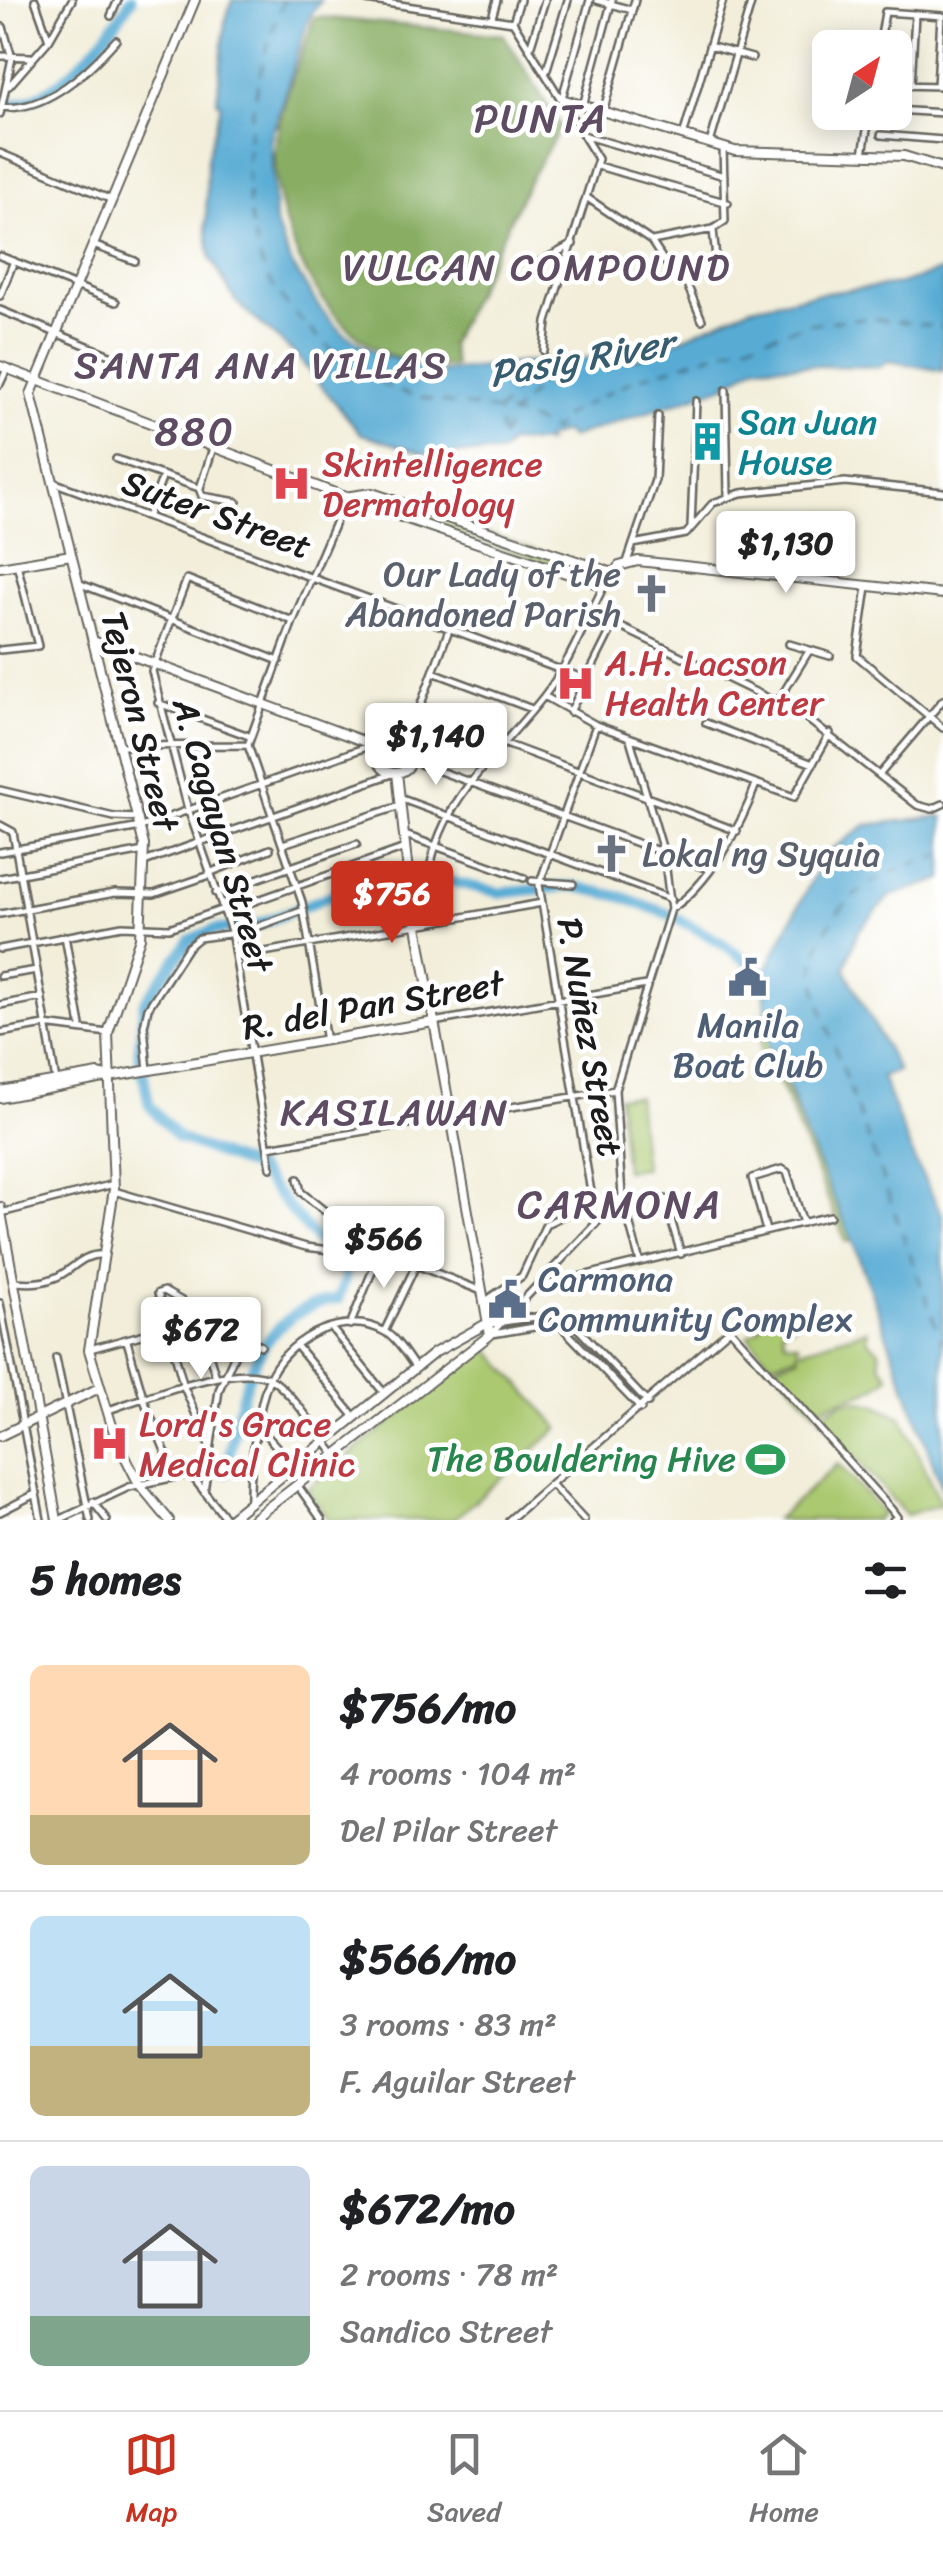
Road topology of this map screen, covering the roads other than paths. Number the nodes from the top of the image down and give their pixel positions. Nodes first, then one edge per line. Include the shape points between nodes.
1 (35, 0) edge
2 (72, 0) edge
3 (118, 0) edge
4 (195, 0) edge
5 (366, 0) edge
6 (497, 0) edge
7 (520, 0) edge
8 (544, 0) edge
9 (568, 0) edge
10 (594, 0) edge
11 (635, 0) edge
12 (722, 0) edge
13 (752, 0) edge
14 (399, 2) edge
15 (612, 2) edge
16 (423, 3) edge
17 (632, 10) junction
18 (915, 14) junction
19 (111, 16) dead end
20 (942, 16) edge
21 (492, 17) junction
22 (514, 22) junction
23 (3, 26) dead end
24 (882, 30) edge
25 (49, 40) junction
26 (116, 40) dead end
27 (709, 46) junction
28 (531, 48) junction
29 (736, 53) junction
30 (0, 56) edge
31 (12, 58) junction
32 (31, 58) junction
33 (752, 58) dead end
34 (912, 67) edge
35 (546, 72) junction
36 (912, 85) edge
37 (9, 86) junction
38 (940, 86) edge
39 (564, 99) junction
40 (583, 106) junction
41 (2, 107) edge
42 (912, 111) edge
43 (603, 112) junction
44 (943, 113) edge
45 (867, 130) edge
46 (583, 135) junction
47 (881, 135) dead end
48 (683, 136) junction
49 (943, 140) edge
50 (710, 143) junction
51 (724, 147) junction
52 (0, 153) edge
53 (863, 157) junction
54 (598, 166) junction
55 (943, 168) edge
56 (724, 176) junction
57 (586, 197) junction
58 (112, 200) junction
59 (728, 203) junction
60 (713, 229) junction
61 (651, 241) junction
62 (573, 244) junction
63 (93, 245) junction
64 (0, 256) edge
65 (14, 261) junction
66 (135, 262) dead end
67 (531, 268) dead end
68 (718, 276) dead end
69 (76, 286) junction
70 (0, 296) edge
71 (116, 302) dead end
72 (0, 310) edge
73 (702, 320) dead end
74 (56, 333) junction
75 (544, 351) dead end
76 (3, 367) edge
77 (139, 367) dead end
78 (36, 381) junction
79 (0, 384) edge
80 (726, 390) dead end
81 (696, 400) dead end
82 (658, 416) dead end
83 (213, 448) junction
84 (116, 458) dead end
85 (163, 476) junction
86 (52, 482) junction
87 (200, 488) junction
88 (943, 492) edge
89 (349, 496) junction
90 (728, 496) junction
91 (237, 502) dead end
92 (148, 515) junction
93 (690, 530) junction
94 (633, 544) junction
95 (71, 555) junction
96 (627, 562) junction
97 (16, 564) junction
98 (0, 567) edge
99 (613, 573) junction
100 (312, 574) junction
101 (78, 583) junction
102 (604, 586) junction
103 (867, 586) junction
104 (943, 594) edge
105 (590, 612) junction
106 (170, 618) junction
107 (293, 621) junction
108 (613, 626) junction
109 (450, 627) junction
110 (93, 641) junction
111 (788, 644) dead end
112 (0, 650) edge
113 (810, 651) junction
114 (830, 656) dead end
115 (279, 661) junction
116 (152, 662) junction
117 (563, 668) junction
118 (433, 672) junction
119 (588, 680) junction
120 (544, 696) junction
121 (943, 700) edge
122 (158, 703) junction
123 (261, 703) junction
124 (777, 704) junction
125 (532, 709) junction
126 (418, 711) junction
127 (570, 712) junction
128 (928, 716) junction
129 (706, 723) dead end
130 (596, 725) junction
131 (943, 728) edge
132 (830, 733) junction
133 (250, 736) junction
134 (630, 739) junction
135 (406, 741) junction
136 (503, 742) junction
137 (169, 745) junction
138 (248, 745) junction
139 (119, 746) junction
140 (376, 746) junction
141 (412, 761) junction
142 (813, 764) junction
143 (578, 771) junction
144 (396, 772) junction
145 (880, 774) junction
146 (260, 783) junction
147 (471, 783) junction
148 (756, 784) junction
149 (0, 790) edge
150 (649, 799) junction
151 (402, 802) junction
152 (943, 804) edge
153 (188, 809) junction
154 (448, 815) junction
155 (562, 817) junction
156 (273, 819) junction
157 (140, 823) junction
158 (0, 826) edge
159 (738, 831) junction
160 (405, 834) junction
161 (283, 844) junction
162 (356, 844) dead end
163 (435, 844) junction
164 (200, 845) junction
165 (406, 848) junction
166 (16, 849) junction
167 (270, 849) dead end
168 (144, 851) junction
169 (0, 852) edge
170 (549, 853) junction
171 (664, 854) junction
172 (144, 862) junction
173 (290, 866) junction
174 (430, 869) dead end
175 (708, 869) junction
176 (20, 874) junction
177 (210, 874) junction
178 (0, 878) edge
179 (524, 878) dead end
180 (573, 884) dead end
181 (537, 886) junction
182 (298, 888) junction
183 (142, 893) junction
184 (216, 893) junction
185 (671, 899) junction
186 (542, 903) junction
187 (303, 907) junction
188 (26, 909) junction
189 (224, 911) junction
190 (670, 912) junction
191 (0, 914) edge
192 (140, 924) junction
193 (417, 925) junction
194 (230, 930) junction
195 (65, 936) junction
196 (310, 942) junction
197 (32, 943) junction
198 (0, 949) edge
199 (236, 957) junction
200 (38, 970) junction
201 (0, 976) edge
202 (646, 985) junction
203 (42, 997) junction
204 (558, 1000) junction
205 (0, 1005) edge
206 (433, 1022) junction
207 (46, 1025) junction
208 (81, 1026) junction
209 (0, 1032) edge
210 (108, 1033) junction
211 (326, 1041) junction
212 (250, 1054) junction
213 (145, 1072) junction
214 (110, 1076) junction
215 (57, 1085) junction
216 (615, 1090) junction
217 (0, 1091) edge
218 (574, 1096) junction
219 (0, 1098) edge
220 (448, 1117) junction
221 (268, 1147) junction
222 (271, 1168) dead end
223 (298, 1179) dead end
224 (114, 1188) junction
225 (622, 1196) junction
226 (665, 1199) dead end
227 (0, 1211) edge
228 (830, 1216) dead end
229 (802, 1223) junction
230 (341, 1224) junction
231 (368, 1228) dead end
232 (766, 1231) junction
233 (332, 1251) junction
234 (104, 1254) junction
235 (681, 1254) junction
236 (379, 1255) junction
237 (640, 1262) junction
238 (416, 1265) junction
239 (13, 1282) junction
240 (541, 1286) junction
241 (480, 1298) junction
242 (1, 1308) edge
243 (207, 1316) junction
244 (198, 1319) junction
245 (503, 1322) junction
246 (486, 1324) junction
247 (350, 1325) junction
248 (331, 1327) junction
249 (166, 1329) junction
250 (384, 1331) junction
251 (464, 1334) junction
252 (490, 1335) junction
253 (243, 1336) junction
254 (127, 1341) junction
255 (295, 1344) junction
256 (261, 1346) dead end
257 (594, 1346) junction
258 (470, 1347) junction
259 (89, 1350) junction
260 (587, 1352) junction
261 (434, 1353) junction
262 (56, 1358) dead end
263 (608, 1362) junction
264 (416, 1368) junction
265 (443, 1368) junction
266 (602, 1368) junction
267 (219, 1377) junction
268 (269, 1378) junction
269 (184, 1387) junction
270 (97, 1388) junction
271 (388, 1390) junction
272 (144, 1400) junction
273 (402, 1400) junction
274 (648, 1403) junction
275 (64, 1405) junction
276 (641, 1409) junction
277 (106, 1412) junction
278 (354, 1416) junction
279 (39, 1417) junction
280 (24, 1424) junction
281 (259, 1427) junction
282 (0, 1436) edge
283 (325, 1441) junction
284 (210, 1445) junction
285 (314, 1450) junction
286 (334, 1453) junction
287 (324, 1462) junction
288 (294, 1466) junction
289 (175, 1475) junction
290 (139, 1484) junction
291 (296, 1484) junction
292 (552, 1486) junction
293 (204, 1492) junction
294 (36, 1493) junction
295 (91, 1503) junction
296 (250, 1503) junction
297 (0, 1512) edge
298 (895, 1518) edge
299 (41, 1520) edge
300 (58, 1520) edge
301 (90, 1520) edge
302 (106, 1520) edge
303 (169, 1520) edge
304 (228, 1520) edge
305 (252, 1520) edge
306 (322, 1520) edge
307 (509, 1520) edge
308 (584, 1520) edge

1 - 25 street
2 - 25 street
3 - 19 street
4 - 58 main road
5 - 14 street
6 - 21 street
7 - 22 street
8 - 28 street
9 - 35 street
10 - 15 street
10 - 39 street
11 - 17 street
12 - 27 street
13 - 29 street
14 - 16 street
15 - 17 street
15 - 40 street
16 - 21 street
17 - 43 street
18 - 20 street
18 - 24 street via 885,12
18 - 34 street
20 - 38 street
21 - 22 street
22 - 28 street
23 - 31 street
25 - 32 street
26 - 41 street via 44,99
27 - 29 street
27 - 48 street
28 - 35 street
29 - 33 street
29 - 50 street
30 - 31 street
31 - 32 street
31 - 37 street
32 - 37 street
35 - 39 street
36 - 38 street
37 - 41 street
39 - 40 main road
39 - 46 street
40 - 43 main road
42 - 44 street
43 - 48 main road
45 - 53 street
46 - 54 street
46 - 56 street
47 - 49 street
48 - 50 main road
50 - 51 main road
51 - 53 main road
51 - 56 street
52 - 58 street
53 - 55 main road via 904,156
54 - 57 street
54 - 59 street
56 - 59 street
57 - 61 street
57 - 62 street
58 - 63 main road
59 - 60 street via 727,218
60 - 61 street
60 - 68 street
61 - 73 street via 686,282
62 - 67 street
62 - 75 street
63 - 66 street
63 - 69 main road
64 - 65 street
65 - 69 street
65 - 70 street
69 - 71 street
69 - 74 main road
72 - 74 street
74 - 77 street
74 - 78 main road
76 - 78 main road
76 - 79 street
78 - 83 main road
78 - 86 main road, Tejeron Street via 31,399
80 - 90 street
81 - 93 street
82 - 94 street via 654,480
83 - 87 street
83 - 89 main road
84 - 85 street
85 - 87 street
85 - 92 street
86 - 92 street, Suter Street
86 - 95 main road, Tejeron Street
87 - 91 street via 202,496
88 - 90 street via 845,482
89 - 99 main road via 372,493
89 - 100 street
89 - 102 main road
90 - 93 street
92 - 100 street, Suter Street
93 - 94 street
94 - 96 street
95 - 97 main road
95 - 101 main road, Tejeron Street
96 - 99 main road
96 - 103 main road
97 - 98 main road
97 - 112 street via 38,646
99 - 102 main road
100 - 107 street
100 - 109 street, Suter Street
101 - 106 street
101 - 110 main road, Tejeron Street
102 - 105 street
103 - 104 main road
103 - 128 street via 857,656
105 - 108 street
105 - 117 street
106 - 107 street, A. Cagayan Street via 186,579
106 - 115 street
106 - 116 street, A. Cagayan Street
107 - 115 street
108 - 119 street
108 - 124 street
109 - 117 street, Suter Street
109 - 118 street
110 - 116 main road
110 - 139 main road, Tejeron Street
111 - 113 street
113 - 114 street
113 - 124 street
115 - 123 street
116 - 122 street, A. Cagayan Street
116 - 123 main road
117 - 119 street, Suter Street
117 - 120 street
118 - 125 street
118 - 126 street
119 - 127 street
120 - 125 street
120 - 127 street
121 - 128 street
122 - 133 street
122 - 137 street, A. Cagayan Street
123 - 133 street
123 - 140 main road
124 - 132 street
125 - 136 street
126 - 135 street
126 - 136 street
127 - 130 street
128 - 131 street
128 - 145 street
129 - 142 street
130 - 134 street
130 - 143 street
132 - 142 street
132 - 145 street
133 - 138 street
134 - 148 street
134 - 150 street
135 - 140 main road via 391,737
135 - 141 main road
136 - 143 street
136 - 147 street
137 - 138 street
137 - 139 street
137 - 153 street, A. Cagayan Street
138 - 146 street
139 - 157 main road, Tejeron Street
140 - 144 main road via 381,765
140 - 146 street
141 - 144 main road
141 - 147 street
142 - 148 street via 794,798
143 - 150 street
143 - 155 street
144 - 151 main road
144 - 156 street
145 - 152 street via 925,810
146 - 153 street
146 - 156 street
147 - 154 street
147 - 155 street
148 - 159 street
149 - 157 street
150 - 159 street
150 - 171 street
151 - 154 street
151 - 160 main road
151 - 161 street
153 - 157 street
153 - 164 street, A. Cagayan Street
154 - 163 street
154 - 170 street
155 - 170 street
155 - 171 street
156 - 161 street
156 - 164 street
157 - 166 street
157 - 168 main road, Tejeron Street
158 - 166 street via 10,827
159 - 175 street
160 - 163 street
160 - 165 main road
161 - 173 street
162 - 173 street
163 - 174 street
163 - 179 street
164 - 172 street
164 - 177 street, A. Cagayan Street
165 - 182 street
165 - 193 main road
166 - 169 street
166 - 176 street
167 - 177 street
168 - 172 main road, Tejeron Street
168 - 176 street
170 - 181 street
170 - 185 street
171 - 175 street
171 - 185 street
172 - 183 main road, Tejeron Street
173 - 182 street
173 - 184 street
175 - 190 street via 694,896
176 - 178 street
176 - 188 street
177 - 183 street
177 - 184 street, A. Cagayan Street
180 - 181 street
181 - 186 street, P. Nuñez Street
182 - 187 street
182 - 189 street
183 - 188 street
183 - 192 main road, Tejeron Street
184 - 189 street, A. Cagayan Street
185 - 190 street
186 - 193 street
186 - 204 street, P. Nuñez Street
187 - 194 street
187 - 196 street
188 - 191 street
188 - 197 street
189 - 192 street via 169,928
189 - 194 street, A. Cagayan Street
190 - 202 street
192 - 195 street
192 - 210 main road, Tejeron Street
193 - 196 street
193 - 206 main road
194 - 199 street, A. Cagayan Street
194 - 213 street via 199,938 160,985 144,1026
195 - 197 street
195 - 208 street
196 - 199 street
196 - 211 street
197 - 198 street
197 - 200 street
199 - 212 street, A. Cagayan Street
200 - 201 street
200 - 203 street
202 - 204 street, R. del Pan Street
202 - 216 street
203 - 205 street
203 - 207 street
204 - 206 street, R. del Pan Street
204 - 218 street, P. Nuñez Street
206 - 211 main road, R. del Pan Street
206 - 220 main road
207 - 208 street
207 - 209 street
207 - 215 street
208 - 210 street
210 - 214 main road, Tejeron Street
211 - 212 main road, R. del Pan Street
212 - 213 main road, R. del Pan Street
212 - 221 street, A. Cagayan Street
213 - 214 main road, R. del Pan Street
214 - 215 main road, R. del Pan Street
214 - 224 main road, Tejeron Street
215 - 217 main road
215 - 219 main road
216 - 218 street
216 - 225 street
218 - 220 street
218 - 241 street, P. Nuñez Street via 588,1199 546,1224 522,1276
220 - 221 street
220 - 241 main road
221 - 222 street, A. Cagayan Street
223 - 230 street via 300,1192
224 - 227 street
224 - 233 street
224 - 234 main road, Tejeron Street
225 - 237 street
225 - 240 street
226 - 235 street
227 - 239 main road
228 - 229 street
229 - 232 street
229 - 232 street via 785,1170 752,1178
230 - 231 street
230 - 233 street
232 - 235 street
233 - 236 street
234 - 239 street via 86,1256 39,1283
234 - 259 main road, Tejeron Street
235 - 237 street
236 - 238 street
236 - 247 street
237 - 240 street
238 - 241 street
238 - 250 street
239 - 279 main road
240 - 245 street
241 - 246 main road
242 - 280 street
243 - 244 street
243 - 249 street via 164,1291 157,1296
243 - 253 street
244 - 249 street
244 - 267 street
245 - 246 street
245 - 252 street
245 - 257 street via 561,1314
246 - 251 main road
246 - 252 main road
247 - 248 street
247 - 250 street
248 - 255 street
248 - 271 street
249 - 254 street
249 - 269 street
250 - 264 street
251 - 258 main road
251 - 261 main road
252 - 258 main road
252 - 260 street via 558,1323
253 - 256 street
253 - 267 street
254 - 259 street
254 - 272 street
255 - 268 street
255 - 278 street
257 - 260 street
257 - 263 street
258 - 265 main road
259 - 270 main road
260 - 266 street
261 - 264 main road
261 - 265 main road
262 - 275 street
263 - 266 street
263 - 274 street
264 - 271 main road
265 - 273 main road
266 - 276 street
267 - 268 street
267 - 269 street
267 - 284 street
268 - 281 street
268 - 283 street
269 - 272 street
269 - 284 street
270 - 275 main road
270 - 277 main road
271 - 273 main road
271 - 278 main road
272 - 277 street
272 - 289 street
273 - 286 main road
274 - 276 street
274 - 298 street via 730,1329
275 - 279 main road
275 - 295 street
276 - 292 street
277 - 290 main road
278 - 283 main road
279 - 280 main road
279 - 300 main road
280 - 282 main road
280 - 294 street
281 - 288 street
281 - 296 street
283 - 285 main road
283 - 286 street
284 - 293 street
285 - 287 main road
285 - 288 main road
286 - 287 main road
287 - 291 main road
288 - 296 main road
289 - 290 street
289 - 293 street via 190,1474
290 - 295 street
290 - 303 main road
291 - 305 main road
291 - 306 street
292 - 307 street
292 - 308 street
293 - 304 street
294 - 297 street
294 - 299 street
295 - 300 street
295 - 301 street
295 - 302 street
296 - 304 main road

